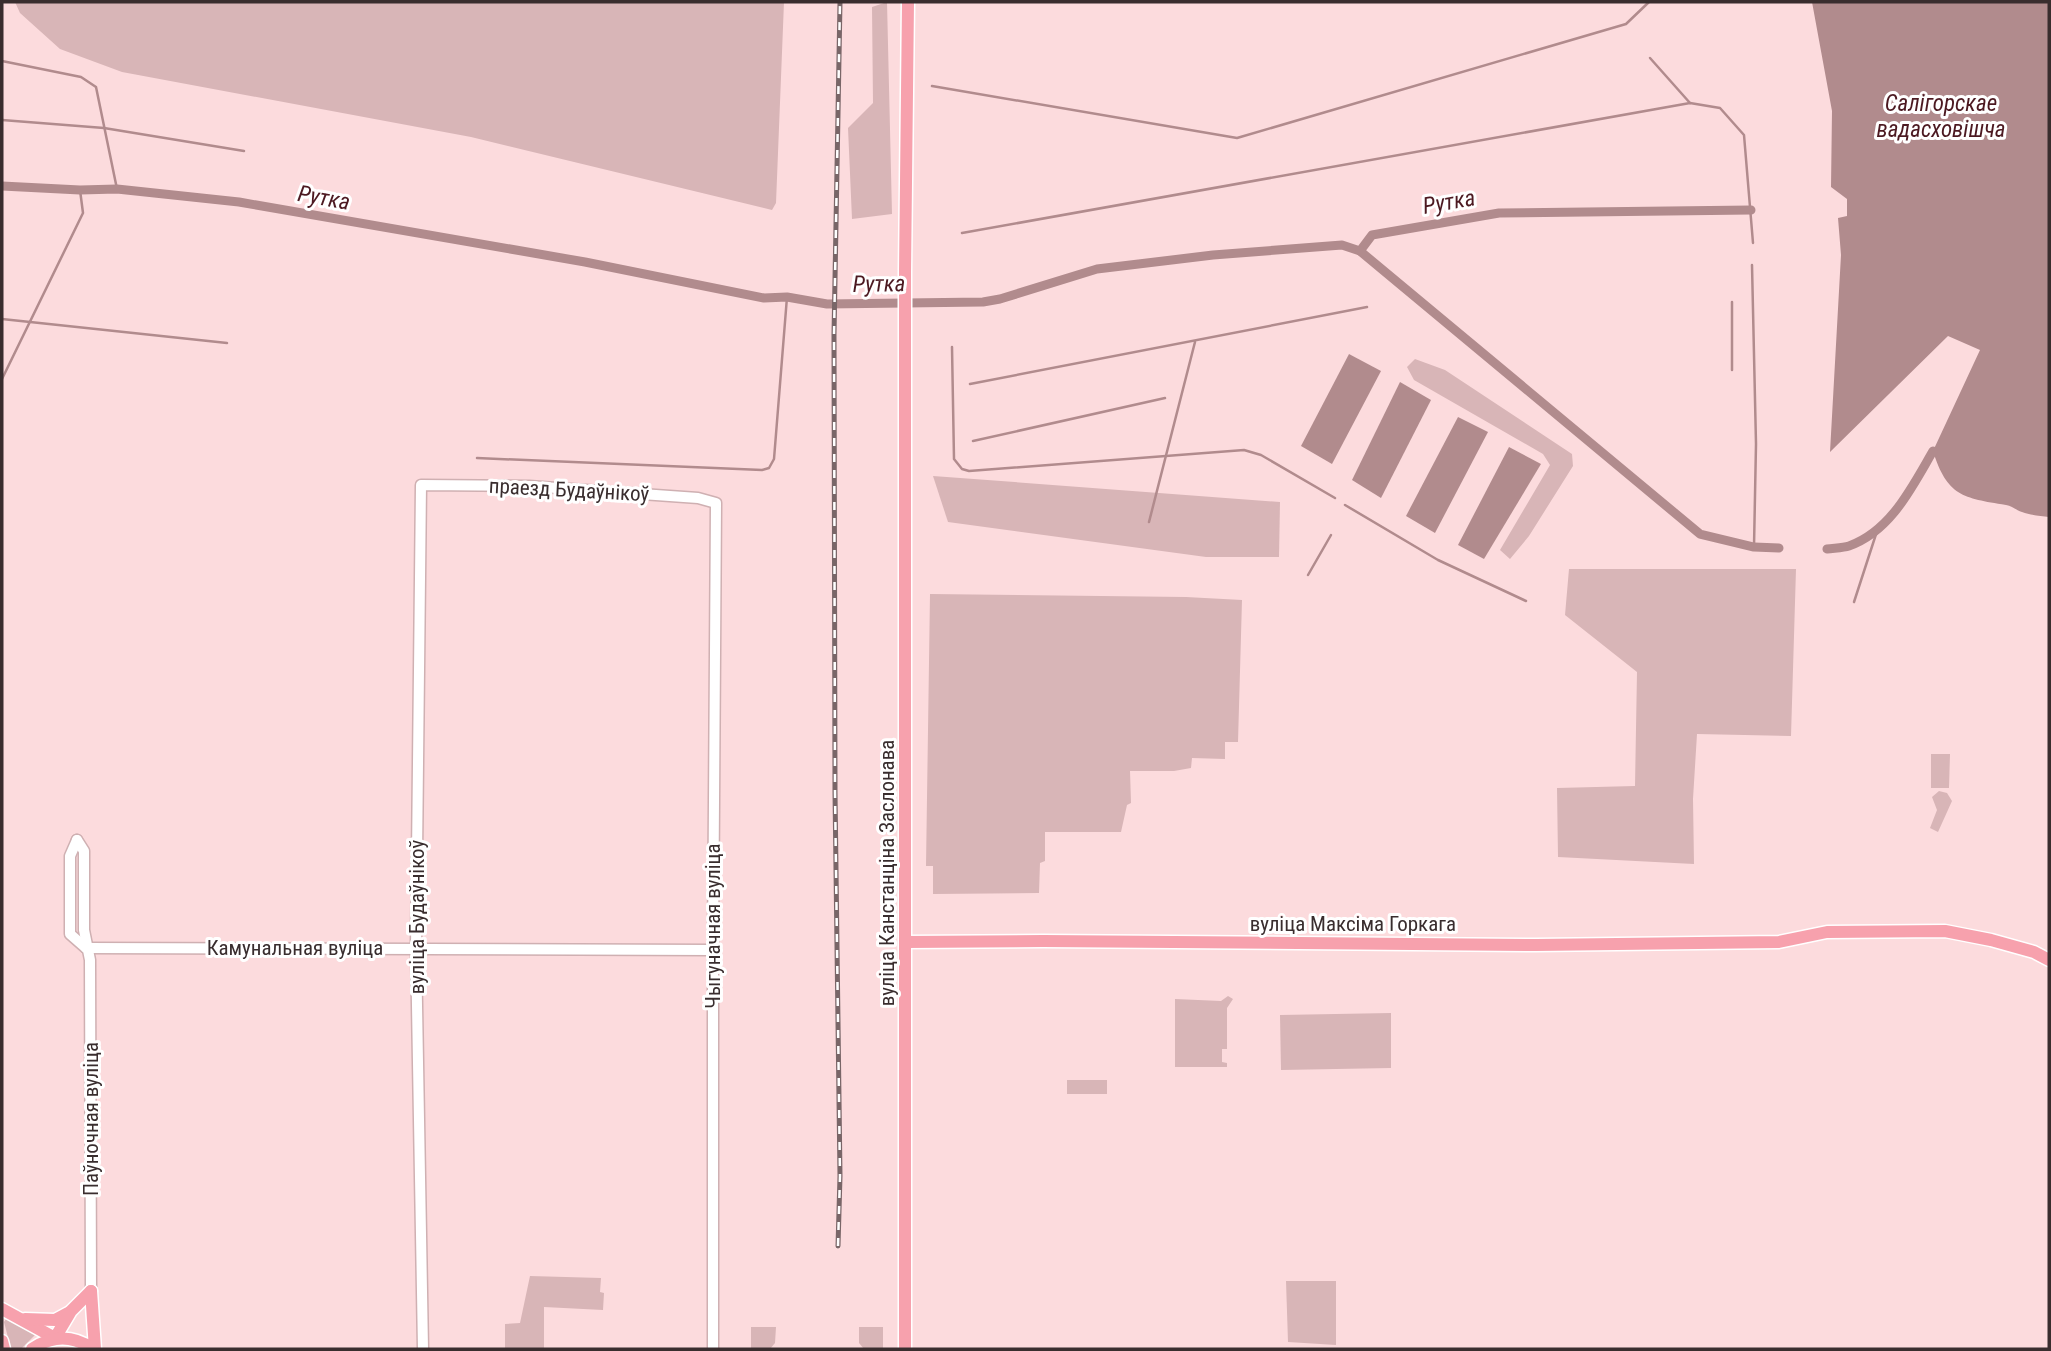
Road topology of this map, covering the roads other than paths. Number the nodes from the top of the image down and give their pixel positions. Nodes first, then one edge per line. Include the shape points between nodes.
1 (908, 2) edge
2 (421, 485) joint
3 (716, 503) joint
4 (906, 942) junction
5 (86, 948) junction
6 (416, 948) junction
7 (713, 950) junction
8 (2049, 960) edge
9 (91, 1290) junction
10 (2, 1309) edge
11 (71, 1311) junction
12 (22, 1319) junction
13 (55, 1338) junction
14 (2, 1341) edge
15 (4, 1349) edge
16 (32, 1349) edge
17 (94, 1349) edge
18 (423, 1349) edge
19 (713, 1349) edge
20 (905, 1349) edge

1 - 4 main road, вуліца Канстанціна Заслонава
2 - 3 street, праезд Будаўнікоў via 530,486
2 - 6 street, вуліца Будаўнікоў
3 - 7 street, Чыгуначная вуліца
4 - 8 main road, вуліца Максіма Горкага via 1536,945 1779,942 1827,932 1944,931 1992,940
4 - 20 main road, вуліца Канстанціна Заслонава
5 - 5 street, Паўночная вуліца via 84,851 77,840 70,856 69,934
5 - 6 street, Камунальная вуліца
5 - 9 street, Паўночная вуліца via 90,960
6 - 7 street, Камунальная вуліца
6 - 18 street, вуліца Будаўнікоў
7 - 19 street, Чыгуначная вуліца
9 - 11 main road
9 - 17 main road
10 - 12 main road
11 - 12 main road via 55,1320
11 - 13 main road
12 - 13 main road
13 - 16 main road
13 - 17 main road via 70,1338
14 - 15 main road

